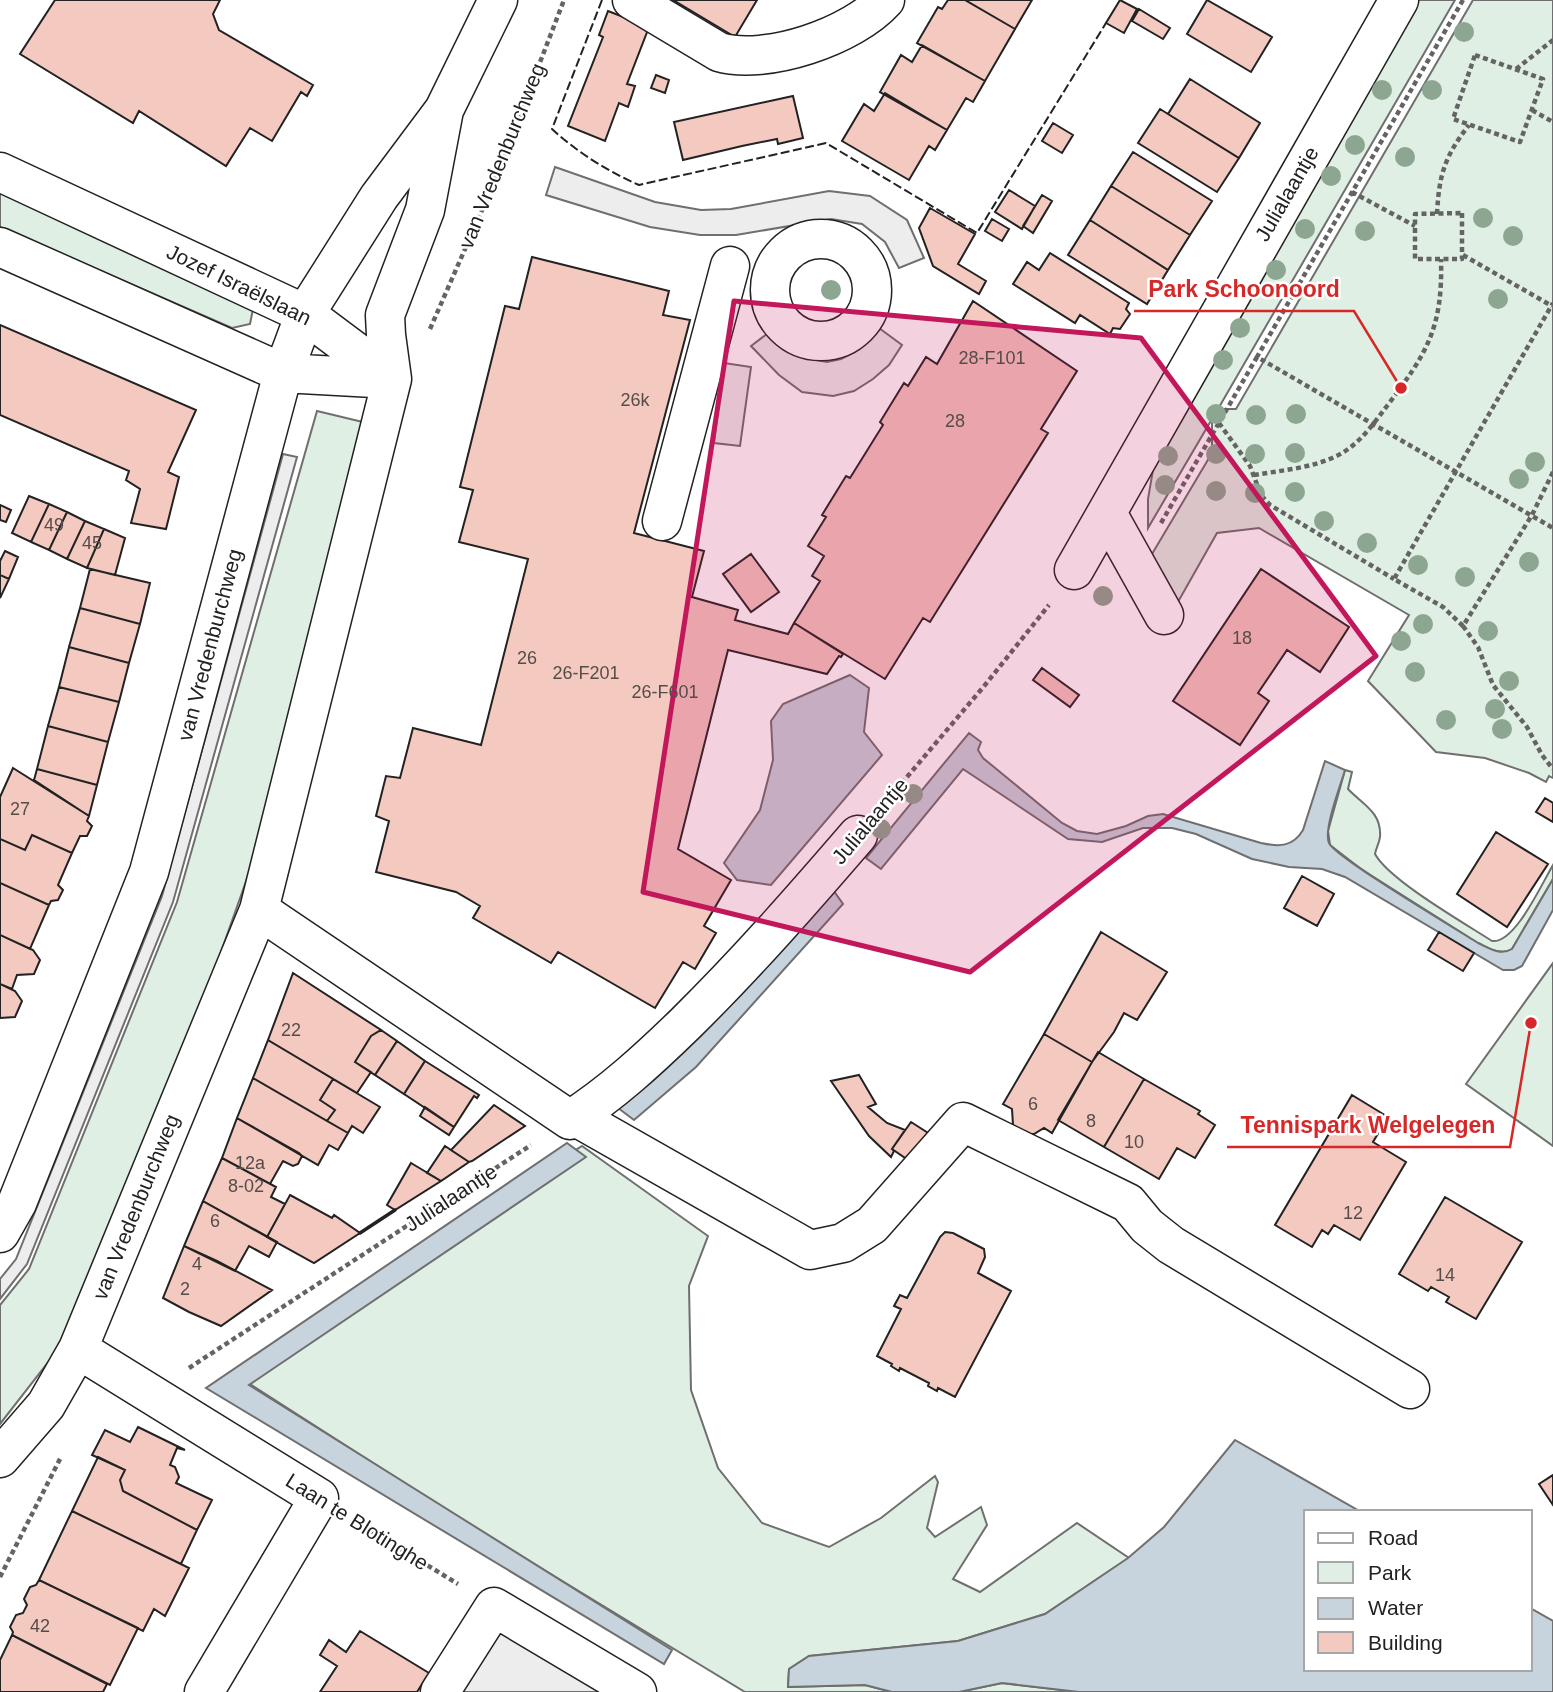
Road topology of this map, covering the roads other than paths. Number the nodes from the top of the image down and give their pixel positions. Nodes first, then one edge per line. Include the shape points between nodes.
1 (498, 0) edge
2 (632, 0) edge
3 (886, 0) edge
4 (1399, 0) edge
5 (444, 110) junction
6 (0, 173) edge
7 (0, 247) edge
8 (730, 266) dead end
9 (305, 314) junction
10 (283, 373) junction
11 (393, 379) junction
12 (1107, 513) junction
13 (662, 521) dead end
14 (1074, 570) road end
15 (1164, 615) dead end
16 (858, 835) road end
17 (259, 910) junction
18 (573, 1118) junction
19 (8, 1218) edge
20 (78, 1349) junction
21 (1410, 1389) dead end
22 (0, 1458) edge
23 (204, 1692) edge
24 (440, 1692) edge
25 (637, 1692) edge

1 - 5 street, van Vredenburchweg
2 - 3 street via 719,52 751,56 799,47 839,32 869,16
4 - 12 street, Julialaantje
5 - 9 street, van Vredenburchweg via 379,197
5 - 11 street, van Vredenburchweg via 425,210 385,315
6 - 9 street, Jozef Israëlslaan
7 - 10 street
8 - 13 street
9 - 10 street, van Vredenburchweg
9 - 11 street, Jozef Israëlslaan
10 - 11 street
10 - 19 street, van Vredenburchweg via 149,872
11 - 17 street, van Vredenburchweg
12 - 14 street, Julialaantje
12 - 15 street
16 - 18 street, Julialaantje via 695,1014 655,1053
17 - 18 street
17 - 20 street, van Vredenburchweg
18 - 21 street via 810,1250 843,1243 872,1225 963,1122 1128,1203 1171,1245
20 - 22 street, van Vredenburchweg via 46,1405
20 - 23 street, Laan te Blotinghe via 318,1498
24 - 25 street via 494,1607

